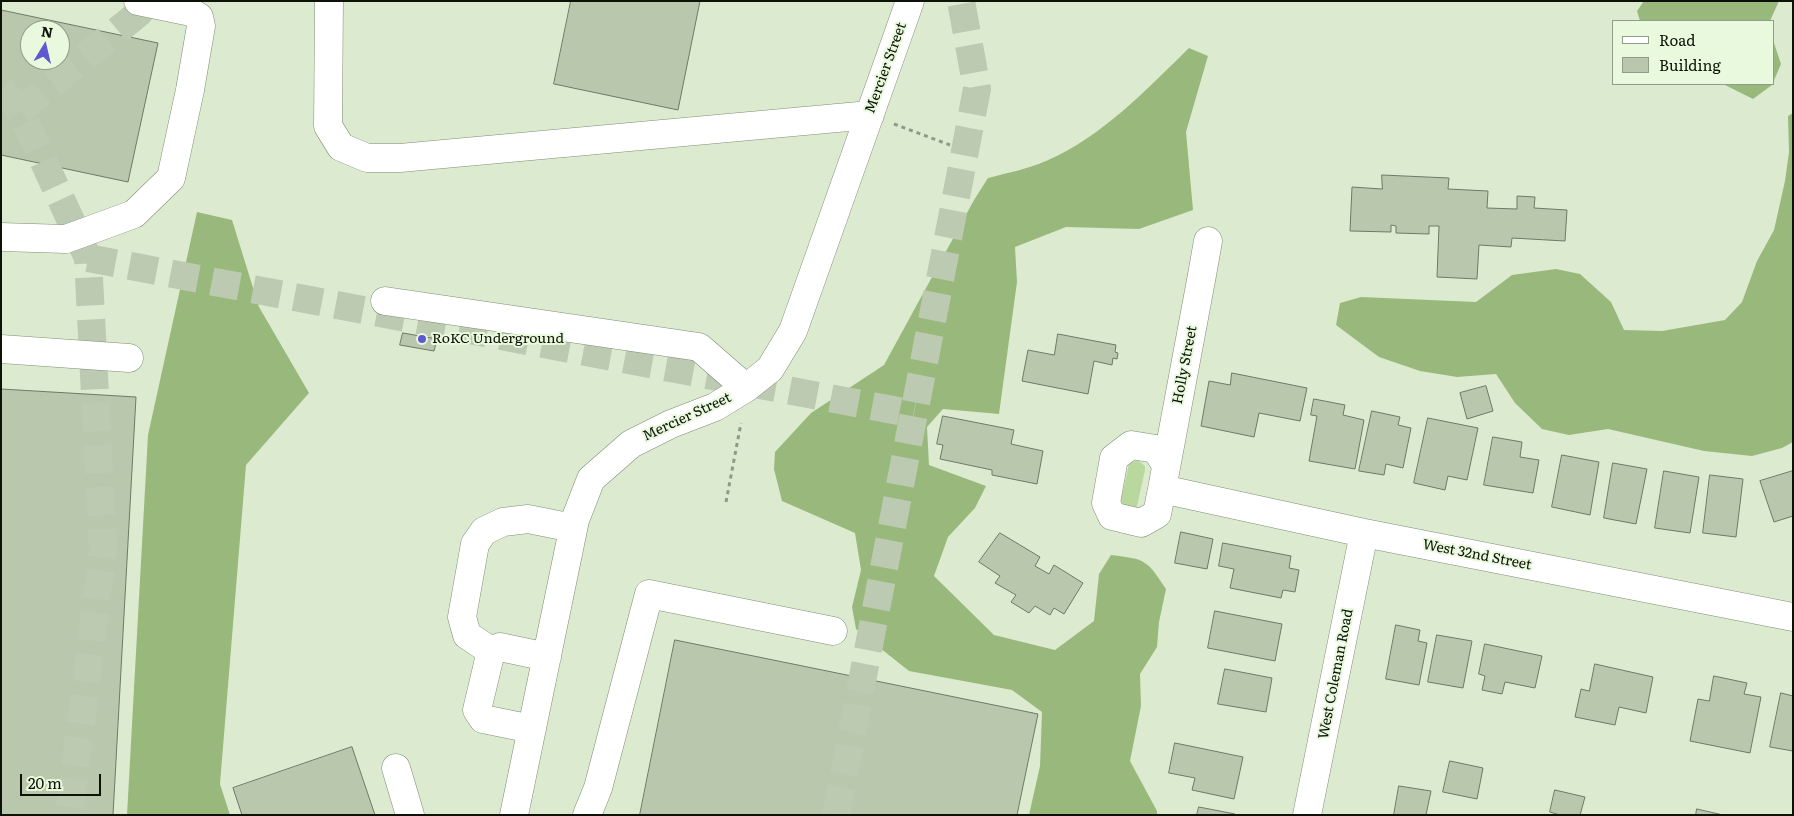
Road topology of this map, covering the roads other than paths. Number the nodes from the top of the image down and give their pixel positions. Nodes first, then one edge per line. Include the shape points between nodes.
1 (138, 1) edge
2 (330, 1) edge
3 (910, 1) edge
4 (870, 114) junction
5 (1, 237) edge
6 (1208, 241) dead end
7 (385, 301) dead end
8 (1, 349) edge
9 (129, 358) dead end
10 (746, 388) junction
11 (1164, 477) joint
12 (573, 528) junction
13 (1364, 533) junction
14 (1792, 616) edge
15 (834, 631) dead end
16 (490, 651) junction
17 (547, 657) junction
18 (532, 729) junction
19 (396, 768) dead end
20 (410, 815) edge
21 (514, 815) edge
22 (587, 815) edge
23 (1308, 815) edge

1 - 5 street via 191,12 199,16 201,26 171,178 134,214 66,239
2 - 4 street via 328,126 341,146 367,158 400,158
3 - 4 street, Mercier Street
4 - 10 street, Mercier Street via 793,331 770,370
6 - 11 street, Holly Street
7 - 10 street via 699,347
8 - 9 street
10 - 12 street, Mercier Street via 715,407 631,444 591,479
11 - 13 street, West 32nd Street
12 - 16 street via 528,519 503,522 484,531 475,544 462,618 467,635
12 - 17 street, Mercier Street
13 - 14 street, West 32nd Street
13 - 23 street, West Coleman Road
15 - 22 street via 650,594 598,788
16 - 17 street via 500,647
16 - 18 street via 477,710 483,719
17 - 18 street, Mercier Street
18 - 21 street, Mercier Street
19 - 20 street

